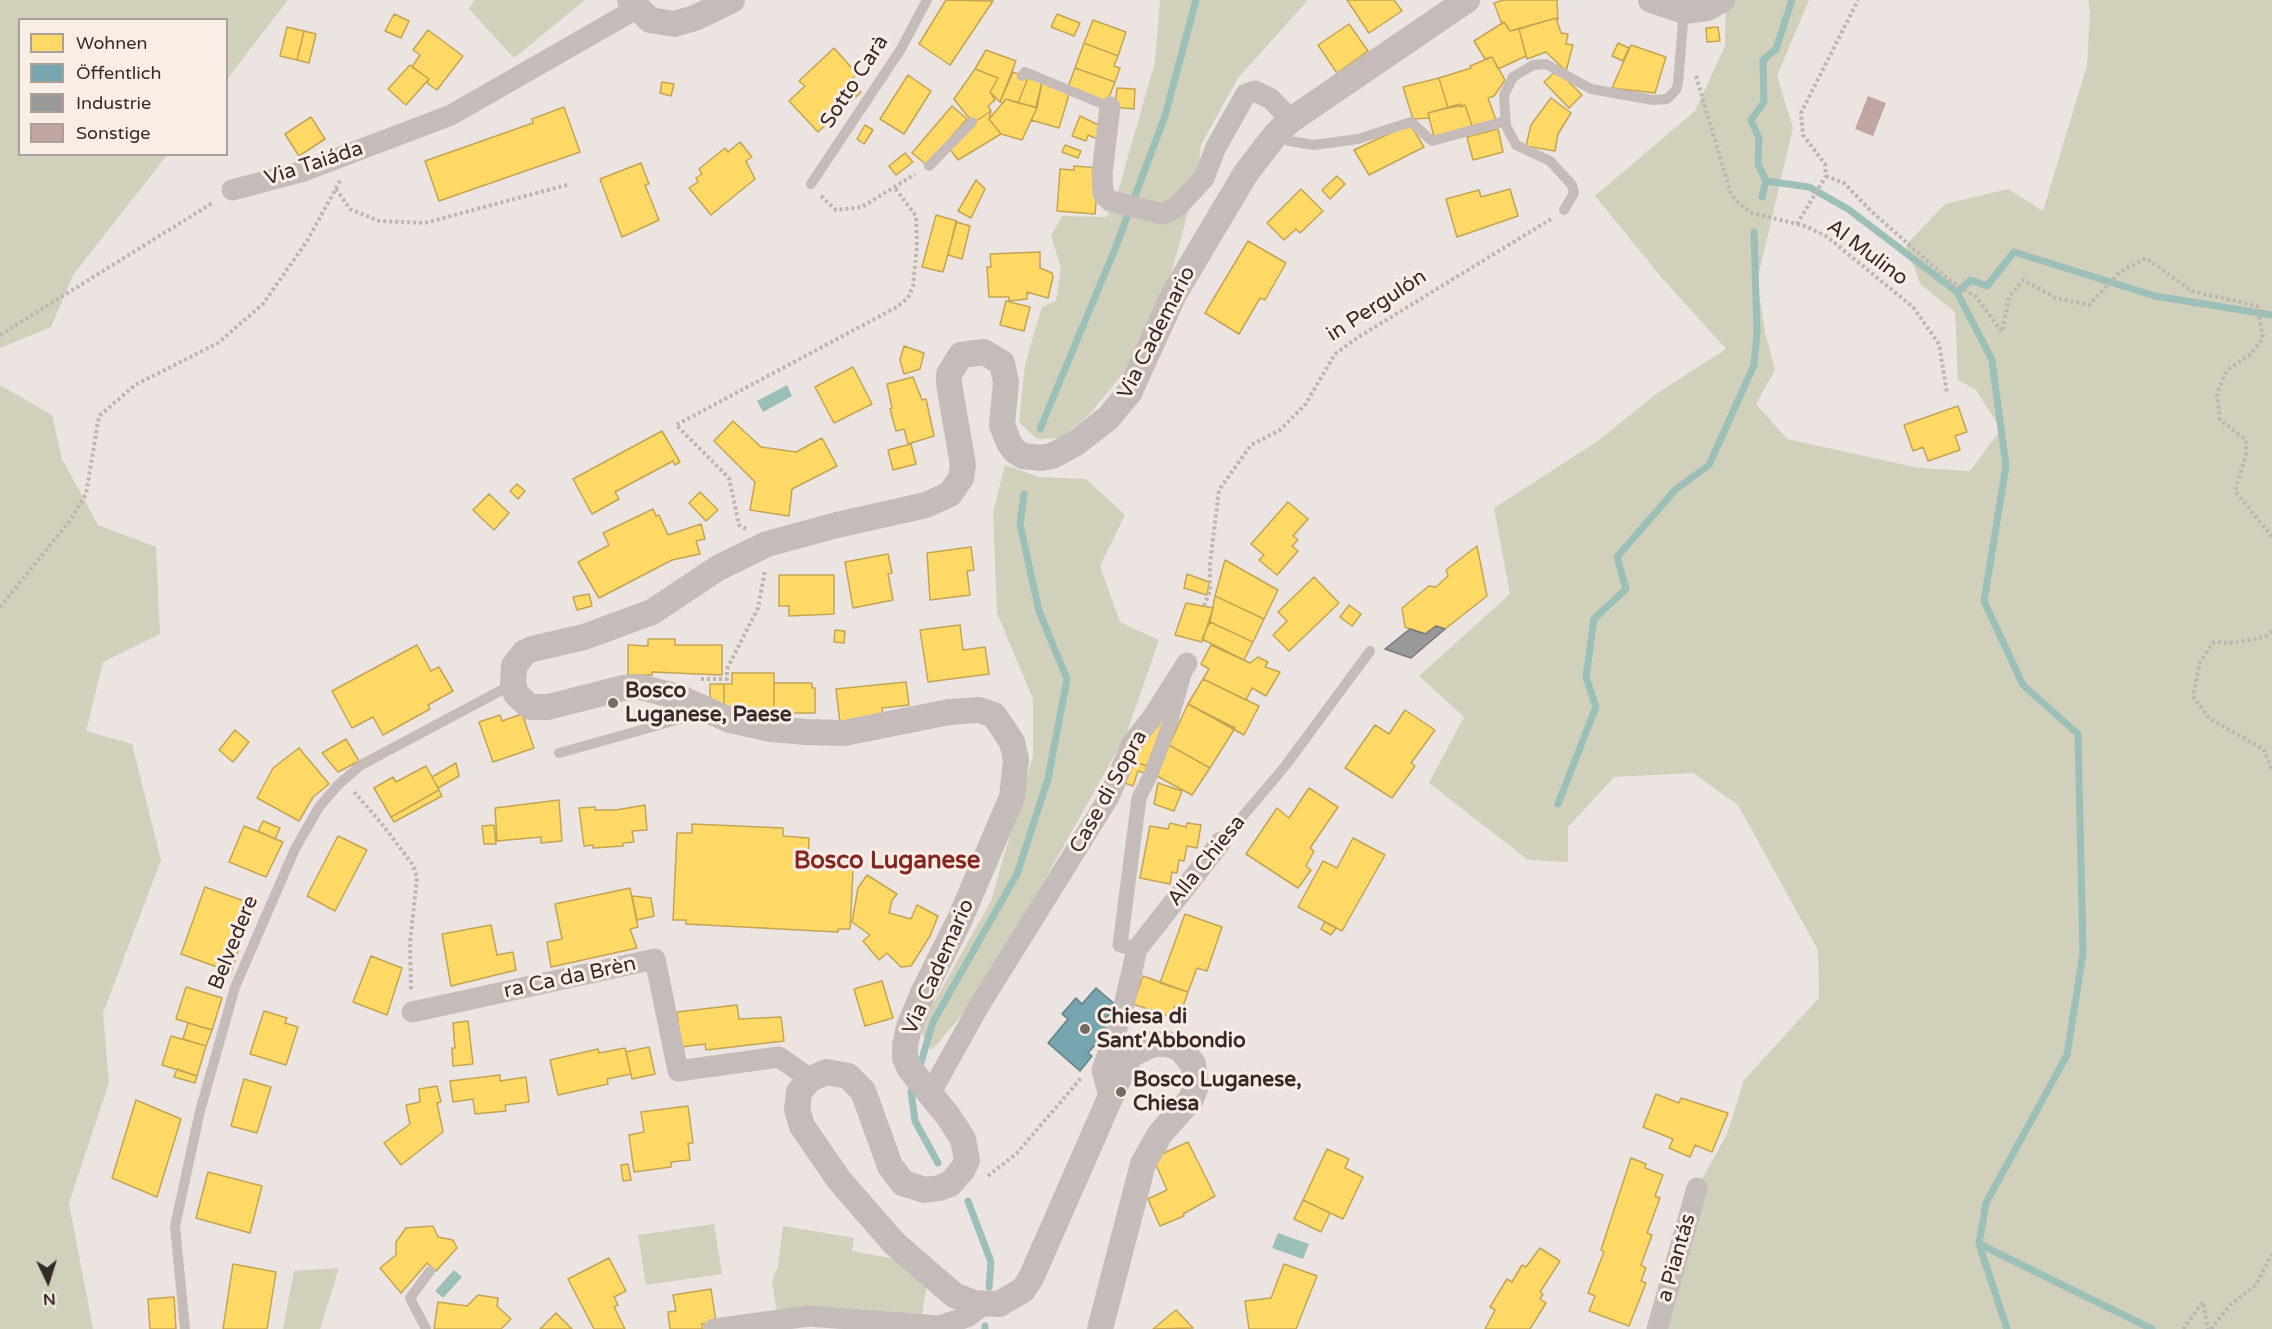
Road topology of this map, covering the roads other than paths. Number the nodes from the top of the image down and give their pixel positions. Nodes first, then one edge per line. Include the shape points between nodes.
1 (732, 0) edge
2 (927, 0) edge
3 (1467, 0) edge
4 (1652, 0) edge
5 (1722, 0) edge
6 (633, 4) edge
7 (1682, 6) edge
8 (1022, 76) dead end
9 (1110, 107) joint
10 (1505, 121) junction
11 (972, 122) dead end
12 (1284, 127) junction
13 (929, 166) road end
14 (811, 184) road end
15 (232, 190) road end
16 (1564, 210) road end
17 (1370, 651) dead end
18 (1186, 663) joint
19 (513, 684) junction
20 (699, 708) junction
21 (559, 753) dead end
22 (1221, 842) joint
23 (1137, 949) junction
24 (412, 1012) road end
25 (810, 1079) junction
26 (923, 1085) junction
27 (1109, 1096) junction
28 (1697, 1188) dead end
29 (429, 1271) dead end
30 (983, 1305) junction
31 (185, 1329) edge
32 (426, 1329) edge
33 (714, 1329) edge
34 (1100, 1329) edge
35 (1657, 1329) edge

1 - 6 street via 674,24 650,20
2 - 14 lane, Sotto Carà via 901,49
3 - 12 street, Via Cademario
4 - 7 street
5 - 7 street via 1707,8
6 - 15 street, Via Taiáda via 451,115 304,171
7 - 10 lane via 1678,83 1667,99 1591,89 1551,66 1539,64 1517,73 1504,95
8 - 9 lane via 1025,72
9 - 12 street via 1101,184 1106,198 1163,214 1177,207 1198,186 1246,94 1255,91 1271,99
10 - 12 lane via 1432,141 1411,122 1358,139 1314,145 1288,141
10 - 16 lane via 1516,146 1550,161 1572,185 1574,193
11 - 13 lane
12 - 19 street, Via Cademario via 1246,173 1174,294 1129,393 1093,431 1052,456 1023,456 1005,435 1002,415 1006,382 1002,363 984,352 961,355 949,374 949,384 963,465 961,478 950,494 926,505 770,543 718,568 640,618 524,653 514,666
17 - 22 lane, Alla Chiesa via 1286,765
18 - 23 street, Case di Sopra via 1172,720 1139,798 1120,945
18 - 26 street, Case di Sopra via 1132,743 1109,797 979,1006
19 - 20 street, Via Cademario via 522,701 530,706 640,687 675,696
19 - 31 lane, Belvedere via 361,765 319,807 295,849 234,987 200,1111 175,1226
20 - 21 lane via 684,718
20 - 26 street, Via Cademario via 730,720 806,732 844,733 949,712 980,710 994,715 1004,727 1016,759 1012,797 909,1027 906,1058
22 - 23 street, Alla Chiesa
23 - 27 street, Alla Chiesa via 1122,1014 1102,1070
24 - 25 street, ra Ca da Brèn via 655,959 678,1071 779,1057
25 - 26 street, Via Cademario via 827,1072 848,1076 856,1082 896,1176 912,1188 925,1190 950,1184 967,1160 963,1139
25 - 30 street via 799,1092 799,1118 839,1180 881,1230 938,1281 963,1300
27 - 30 street via 1038,1265 1023,1290 999,1304
27 - 34 street via 1132,1054 1142,1047 1167,1044 1180,1048 1193,1064 1196,1086 1191,1099 1160,1134 1143,1164
28 - 35 street, a Piantás
29 - 32 lane via 410,1298
30 - 33 street via 967,1317 939,1326 809,1316

